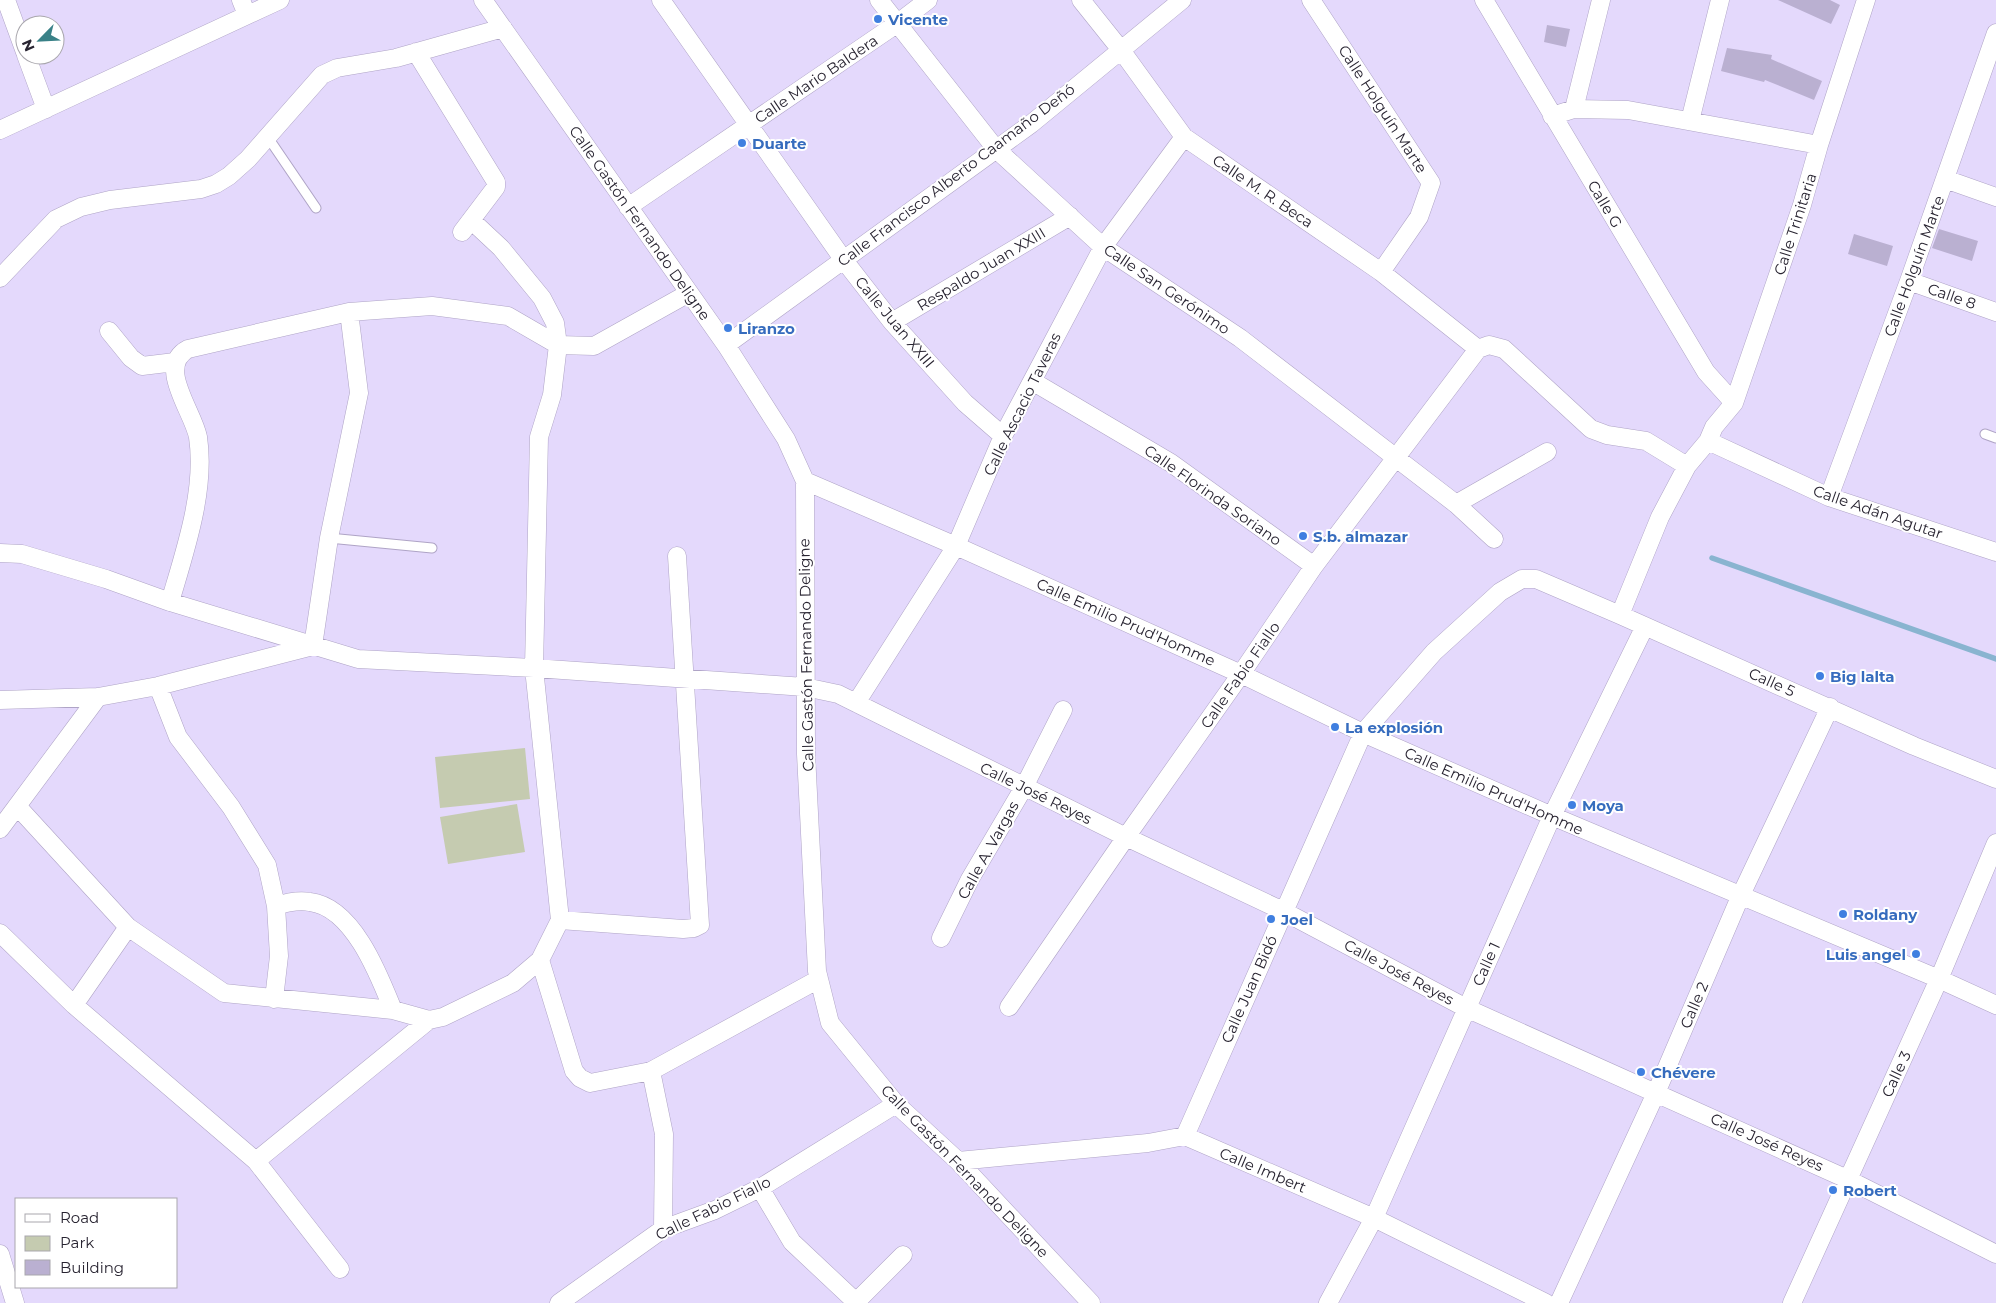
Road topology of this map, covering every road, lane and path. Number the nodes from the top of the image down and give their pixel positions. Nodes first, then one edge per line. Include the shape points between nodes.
1 (6, 0) edge
2 (280, 0) edge
3 (484, 0) edge
4 (661, 0) edge
5 (879, 0) edge
6 (928, 0) edge
7 (1080, 0) edge
8 (1182, 0) edge
9 (1311, 0) edge
10 (1484, 0) edge
11 (1601, 0) edge
12 (1720, 0) edge
13 (1866, 0) edge
14 (244, 7) edge
15 (15, 24) edge
16 (898, 24) junction
17 (503, 28) junction
18 (1996, 33) edge
19 (1121, 50) junction
20 (416, 52) junction
21 (30, 65) edge
22 (46, 109) junction
23 (1574, 109) junction
24 (1552, 116) junction
25 (1690, 121) junction
26 (749, 124) junction
27 (0, 130) edge
28 (267, 136) junction
29 (1184, 137) junction
30 (1819, 145) junction
31 (996, 149) junction
32 (1945, 178) junction
33 (1996, 197) edge
34 (628, 206) junction
35 (316, 208) dead end
36 (1070, 216) junction
37 (1103, 247) junction
38 (843, 259) junction
39 (1381, 272) junction
40 (0, 278) edge
41 (1909, 281) junction
42 (689, 293) junction
43 (350, 312) junction
44 (1996, 312) edge
45 (892, 322) junction
46 (109, 331) dead end
47 (558, 345) junction
48 (726, 345) junction
49 (1478, 348) junction
50 (175, 362) junction
51 (1032, 382) junction
52 (1734, 403) junction
53 (1985, 434) dead end
54 (1003, 436) junction
55 (1996, 438) edge
56 (1708, 441) junction
57 (1547, 452) dead end
58 (1395, 457) junction
59 (1687, 466) junction
60 (805, 481) junction
61 (1829, 498) junction
62 (1456, 504) junction
63 (329, 538) junction
64 (1494, 539) dead end
65 (956, 546) junction
66 (432, 548) dead end
67 (1996, 552) edge
68 (0, 553) edge
69 (676, 556) dead end
70 (1314, 566) junction
71 (170, 602) junction
72 (1620, 615) junction
73 (1645, 626) junction
74 (313, 646) junction
75 (534, 668) junction
76 (1241, 674) junction
77 (685, 680) junction
78 (158, 686) junction
79 (805, 687) junction
80 (98, 697) junction
81 (0, 700) edge
82 (856, 703) junction
83 (1830, 707) junction
84 (1064, 710) dead end
85 (1363, 733) junction
86 (1996, 779) edge
87 (1024, 787) junction
88 (17, 806) junction
89 (1552, 816) junction
90 (0, 829) edge
91 (1126, 837) junction
92 (1996, 843) edge
93 (1740, 897) junction
94 (276, 906) junction
95 (1283, 911) junction
96 (560, 920) junction
97 (128, 927) junction
98 (0, 933) edge
99 (941, 938) dead end
100 (540, 960) junction
101 (819, 979) junction
102 (1939, 979) junction
103 (274, 999) junction
104 (74, 1005) junction
105 (1996, 1005) edge
106 (1009, 1007) dead end
107 (1466, 1008) junction
108 (393, 1010) junction
109 (429, 1020) junction
110 (651, 1071) junction
111 (1656, 1093) junction
112 (896, 1104) junction
113 (1184, 1136) junction
114 (958, 1160) junction
115 (256, 1161) junction
116 (1847, 1179) junction
117 (760, 1188) junction
118 (1374, 1218) junction
119 (663, 1229) junction
120 (0, 1254) edge
121 (1996, 1254) edge
122 (903, 1255) dead end
123 (340, 1269) dead end
124 (15, 1303) edge
125 (559, 1303) edge
126 (856, 1303) edge
127 (1091, 1303) edge
128 (1328, 1303) edge
129 (1546, 1303) edge
130 (1558, 1303) edge
131 (1792, 1303) edge

1 - 15 street
2 - 14 street
3 - 17 street, Calle Gastón Fernando Deligne
4 - 26 street, Calle Juan XXIII
5 - 16 street, Calle San Gerónimo
6 - 16 street, Calle Mario Baldera
7 - 19 street, Calle M. R. Beca
8 - 19 street, Calle Francisco Alberto Caamaño Deñó
9 - 39 street, Calle Holguín Marte via 1431,183 1419,217
10 - 24 street, Calle G
11 - 23 street
12 - 25 street
13 - 30 street, Calle Trinitaria
14 - 22 street
16 - 26 street, Calle Mario Baldera
16 - 31 street, Calle San Gerónimo
17 - 20 street
17 - 34 street, Calle Gastón Fernando Deligne
18 - 32 street, Calle Holguín Marte
19 - 29 street, Calle M. R. Beca
19 - 31 street, Calle Francisco Alberto Caamaño Deñó
20 - 28 street via 337,68 322,75
20 - 47 street via 496,182 496,187 466,226 501,248 542,298 555,323
21 - 22 street
22 - 27 street
23 - 24 street
23 - 25 street via 1628,110
24 - 52 street, Calle G via 1706,372
25 - 30 street
26 - 34 street, Calle Mario Baldera
26 - 38 street, Calle Juan XXIII
28 - 35 lane
28 - 40 street via 248,159 216,184 201,189 110,200 82,207 56,219
29 - 37 street, Calle Ascacio Taveras
29 - 39 street, Calle M. R. Beca
30 - 52 street, Calle Trinitaria via 1802,205
31 - 36 street, Calle San Gerónimo
31 - 38 street, Calle Francisco Alberto Caamaño Deñó
32 - 33 street
32 - 41 street, Calle Holguín Marte
34 - 42 street, Calle Gastón Fernando Deligne
36 - 37 street, Calle San Gerónimo
36 - 45 street, Respaldo Juan XXIII
37 - 51 street, Calle Ascacio Taveras
37 - 58 street, Calle San Gerónimo via 1240,338
38 - 45 street, Calle Juan XXIII
38 - 48 street, Calle Francisco Alberto Caamaño Deñó
39 - 49 street, Calle M. R. Beca
41 - 44 street, Calle 8
41 - 61 street, Calle Holguín Marte
42 - 47 street via 594,346
42 - 48 street, Calle Gastón Fernando Deligne
43 - 47 street via 432,306 508,316
43 - 50 street via 188,349 179,354
43 - 63 street via 359,394
45 - 54 street, Calle Juan XXIII via 965,404
46 - 50 street via 131,358 142,366
47 - 75 street via 552,395 539,437
48 - 60 street, Calle Gastón Fernando Deligne via 786,439
49 - 58 street, Calle Fabio Fiallo
49 - 59 street via 1489,345 1504,349 1591,429 1607,435 1646,440
50 - 71 street via 174,376 195,424 200,466 191,531
51 - 54 street, Calle Ascacio Taveras
51 - 70 street, Calle Florinda Soriano via 1171,463
52 - 56 street, Calle Trinitaria via 1714,427
53 - 55 lane
54 - 65 street, Calle Ascacio Taveras
56 - 59 street, Calle Trinitaria
56 - 61 street, Calle Adán Agutar
57 - 62 street
58 - 62 street, Calle San Gerónimo
58 - 70 street, Calle Fabio Fiallo
59 - 72 street, Calle Trinitaria via 1660,517
60 - 65 street, Calle Emilio Prud'Homme
60 - 79 street, Calle Gastón Fernando Deligne
61 - 67 street, Calle Adán Agutar
62 - 64 street, Calle San Gerónimo
63 - 66 lane
63 - 74 street
65 - 76 street, Calle Emilio Prud'Homme
65 - 82 street, Calle Ascacio Taveras
68 - 71 street, Calle José Reyes via 22,554
69 - 77 street
70 - 76 street, Calle Fabio Fiallo
71 - 74 street, Calle José Reyes
72 - 73 street, Calle 5
72 - 85 street, Calle 5 via 1536,579 1522,579 1500,592 1434,652
73 - 83 street, Calle 5
73 - 89 street, Calle 1
74 - 75 street, Calle José Reyes via 358,659
74 - 78 street
75 - 77 street, Calle José Reyes
75 - 96 street
76 - 85 street, Calle Emilio Prud'Homme
76 - 91 street, Calle Fabio Fiallo
77 - 79 street, Calle José Reyes
77 - 96 street via 700,924 683,929
78 - 80 street
78 - 94 street via 178,736 231,807 267,865
79 - 82 street, Calle José Reyes via 838,694
79 - 101 street, Calle Gastón Fernando Deligne via 806,764
80 - 81 street
80 - 88 street
82 - 87 street, Calle José Reyes
83 - 86 street, Calle 5
83 - 93 street, Calle 2
84 - 87 street, Calle A. Vargas
85 - 89 street, Calle Emilio Prud'Homme
85 - 95 street, Calle Juan Bidó
87 - 91 street, Calle José Reyes
87 - 99 street, Calle A. Vargas via 970,879
88 - 90 street
88 - 97 street
89 - 93 street, Calle Emilio Prud'Homme
89 - 107 street, Calle 1
91 - 95 street, Calle José Reyes
91 - 106 street, Calle Fabio Fiallo
92 - 102 street, Calle 3
93 - 102 street, Calle Emilio Prud'Homme
93 - 111 street, Calle 2
94 - 103 street via 279,956
94 - 108 street via 294,901 312,902 339,914 363,944
95 - 107 street, Calle José Reyes
95 - 113 street, Calle Juan Bidó
96 - 100 street
97 - 103 street via 224,993
97 - 104 street
98 - 104 street
100 - 109 street via 513,982 443,1017
100 - 110 street via 574,1071 580,1078 590,1083
101 - 110 street
101 - 112 street, Calle Gastón Fernando Deligne via 830,1022
102 - 105 street, Calle Emilio Prud'Homme
102 - 116 street, Calle 3
103 - 108 street
104 - 115 street
107 - 111 street, Calle José Reyes
107 - 118 street, Calle 1
108 - 109 street
109 - 115 street
110 - 119 street via 664,1134
111 - 116 street, Calle José Reyes
111 - 130 street, Calle 2
112 - 114 street, Calle Gastón Fernando Deligne
112 - 117 street, Calle Fabio Fiallo
113 - 114 street via 1148,1143
113 - 118 street, Calle Imbert
114 - 127 street, Calle Gastón Fernando Deligne
115 - 123 street
116 - 121 street, Calle José Reyes
116 - 131 street, Calle 3
117 - 119 street, Calle Fabio Fiallo via 715,1210
117 - 126 street via 792,1242
118 - 128 street, Calle 1
118 - 129 street, Calle Imbert
119 - 125 street, Calle Fabio Fiallo
120 - 124 street
122 - 126 street

